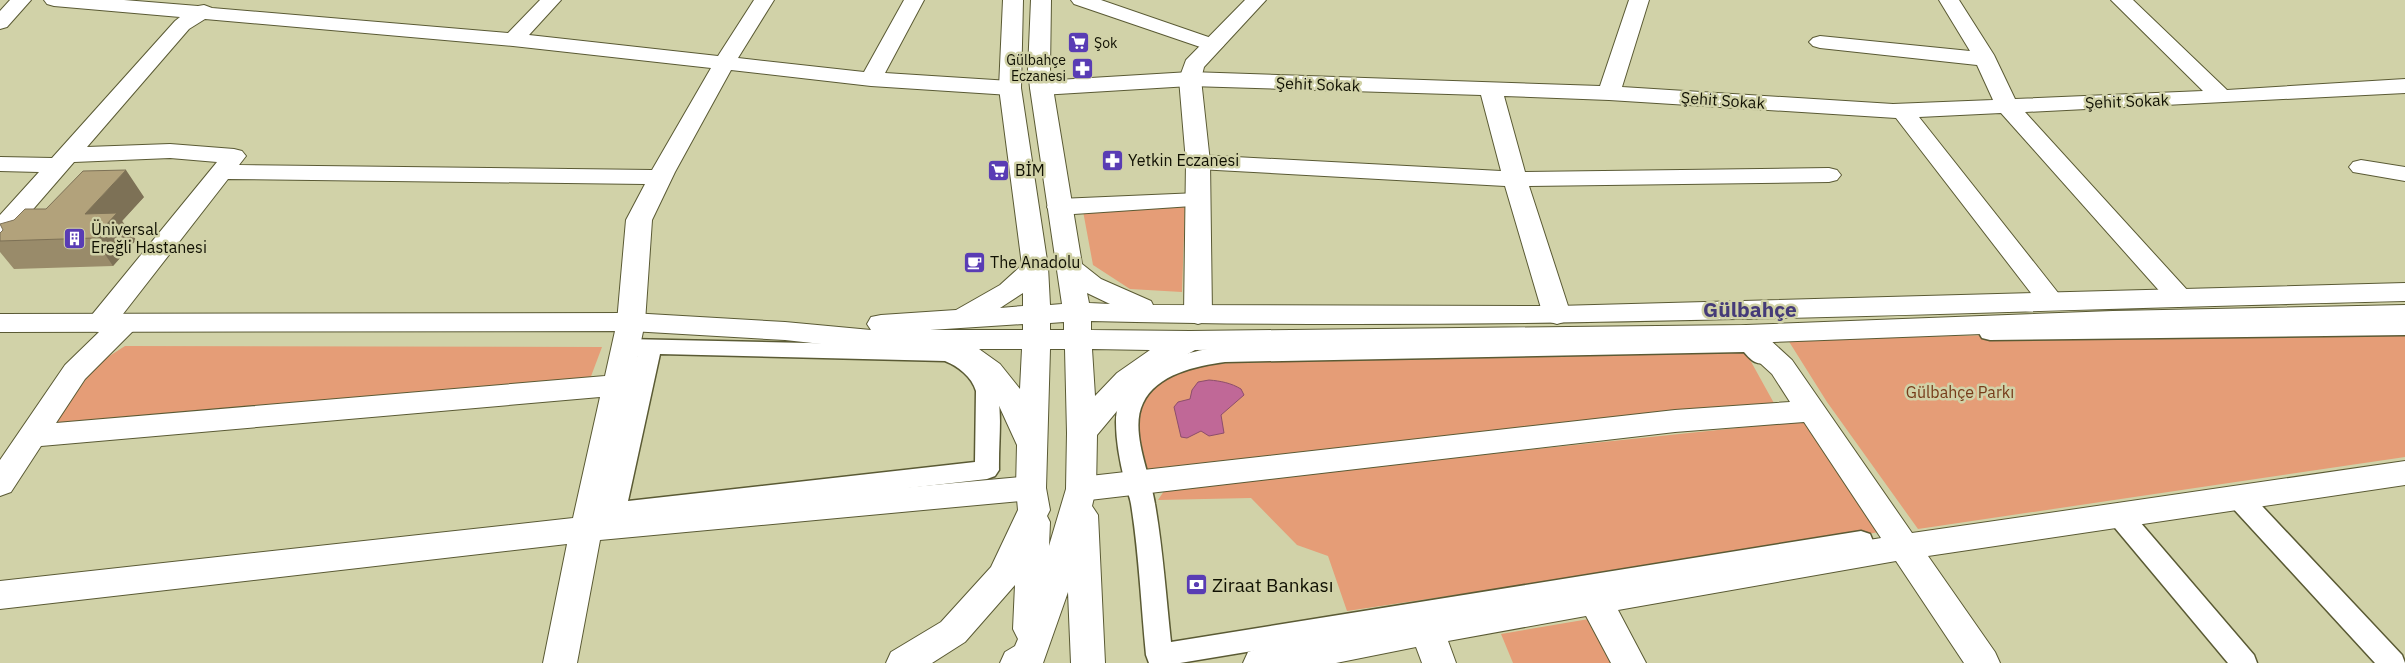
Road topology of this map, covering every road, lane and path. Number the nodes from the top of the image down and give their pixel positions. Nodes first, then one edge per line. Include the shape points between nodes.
1 (21, 0) edge
2 (54, 0) edge
3 (551, 0) edge
4 (764, 0) edge
5 (914, 0) edge
6 (1014, 0) edge
7 (1041, 0) edge
8 (1082, 0) edge
9 (1256, 0) edge
10 (1639, 0) edge
11 (1949, 0) edge
12 (2121, 0) edge
13 (204, 11) junction
14 (0, 23) edge
15 (513, 40) junction
16 (1820, 42) dead end
17 (1213, 46) junction
18 (1984, 59) junction
19 (725, 62) junction
20 (871, 79) junction
21 (1190, 79) junction
22 (2405, 86) edge
23 (1010, 88) junction
24 (1041, 88) junction
25 (1491, 90) junction
26 (1609, 93) junction
27 (2222, 97) junction
28 (2007, 106) junction
29 (1902, 110) junction
30 (63, 160) junction
31 (1198, 162) junction
32 (0, 164) edge
33 (2361, 167) dead end
34 (222, 172) junction
35 (2405, 174) edge
36 (1829, 175) dead end
37 (660, 177) junction
38 (1515, 179) junction
39 (1198, 200) junction
40 (1059, 207) junction
41 (0, 231) edge
42 (1035, 267) junction
43 (1070, 268) junction
44 (2405, 292) edge
45 (2180, 298) junction
46 (2050, 300) junction
47 (1077, 312) junction
48 (1156, 314) junction
49 (2405, 314) edge
50 (1557, 315) junction
51 (958, 318) junction
52 (0, 323) edge
53 (112, 323) junction
54 (1036, 326) junction
55 (1194, 328) junction
56 (2405, 328) edge
57 (785, 331) junction
58 (1746, 334) junction
59 (1781, 336) dead end
60 (636, 338) junction
61 (1080, 339) junction
62 (938, 340) junction
63 (1772, 369) dead end
64 (617, 385) junction
65 (1811, 411) junction
66 (1082, 433) junction
67 (32, 436) junction
68 (1033, 448) junction
69 (2405, 473) edge
70 (1135, 483) junction
71 (0, 484) edge
72 (1081, 489) junction
73 (2238, 497) junction
74 (1033, 499) junction
75 (2119, 515) junction
76 (586, 529) junction
77 (1861, 541) dead end
78 (1903, 547) junction
79 (0, 594) edge
80 (1595, 600) junction
81 (1427, 630) junction
82 (1025, 661) edge
83 (560, 663) edge
84 (904, 663) edge
85 (1088, 663) edge
86 (1260, 663) edge
87 (1438, 663) edge
88 (1629, 663) edge
89 (1983, 663) edge
90 (2244, 663) edge
91 (2392, 663) edge

1 - 14 street
2 - 13 street
3 - 15 street
4 - 19 street
5 - 20 street
6 - 23 street
7 - 24 street
8 - 17 street
9 - 17 street
10 - 26 street
11 - 18 street
12 - 27 street
13 - 15 street
13 - 30 street via 182,25
15 - 19 street
16 - 18 street
17 - 21 street via 1194,65
18 - 28 street
19 - 20 street
19 - 37 street
20 - 23 street
21 - 24 street, Şehit Sokak
21 - 25 street, Şehit Sokak
21 - 31 street
22 - 27 street, Şehit Sokak
23 - 42 street
24 - 40 street
25 - 26 street, Şehit Sokak
25 - 38 street
26 - 29 street, Şehit Sokak
27 - 28 street, Şehit Sokak
28 - 29 street, Şehit Sokak
28 - 45 street
29 - 46 street
30 - 32 street
30 - 34 street via 170,151 234,156
30 - 41 street
31 - 38 street
31 - 39 street
33 - 35 street
34 - 37 street
34 - 53 street
36 - 38 street
37 - 60 street via 639,220
38 - 50 street
39 - 40 street
39 - 55 street
40 - 43 street
42 - 51 street via 1009,291
42 - 54 street
43 - 47 street
43 - 48 street via 1109,295
44 - 45 street
45 - 46 street
46 - 50 street
47 - 48 street
47 - 54 street
47 - 61 street
48 - 55 street
49 - 58 street via 2113,320
50 - 55 street
51 - 54 street
51 - 57 street
52 - 53 street
53 - 60 street
53 - 67 street
54 - 61 street
54 - 62 street
54 - 68 street
55 - 58 street
55 - 61 street
55 - 66 street via 1137,370 1106,401
56 - 59 street
57 - 60 street
57 - 62 street via 876,340
58 - 65 street via 1782,367
60 - 60 street via 946,354 961,359 984,381 987,391 987,470 613,512
60 - 64 street
61 - 66 street
62 - 68 street via 978,359 1000,380
63 - 70 street via 1750,344 1209,356 1186,361 1153,378 1130,405 1128,426
64 - 67 street
64 - 76 street
65 - 70 street via 1675,421
65 - 78 street
66 - 72 street
67 - 71 street
68 - 74 street
69 - 73 street
70 - 72 street
70 - 77 street via 1142,502 1158,655
72 - 82 street via 1054,583
72 - 85 street
73 - 75 street
73 - 91 street
74 - 76 street
74 - 82 street
74 - 84 street via 1003,576 953,632
75 - 78 street
75 - 90 street
76 - 79 street
76 - 83 street
78 - 80 street
78 - 89 street
80 - 81 street
80 - 88 street
81 - 86 street
81 - 87 street

